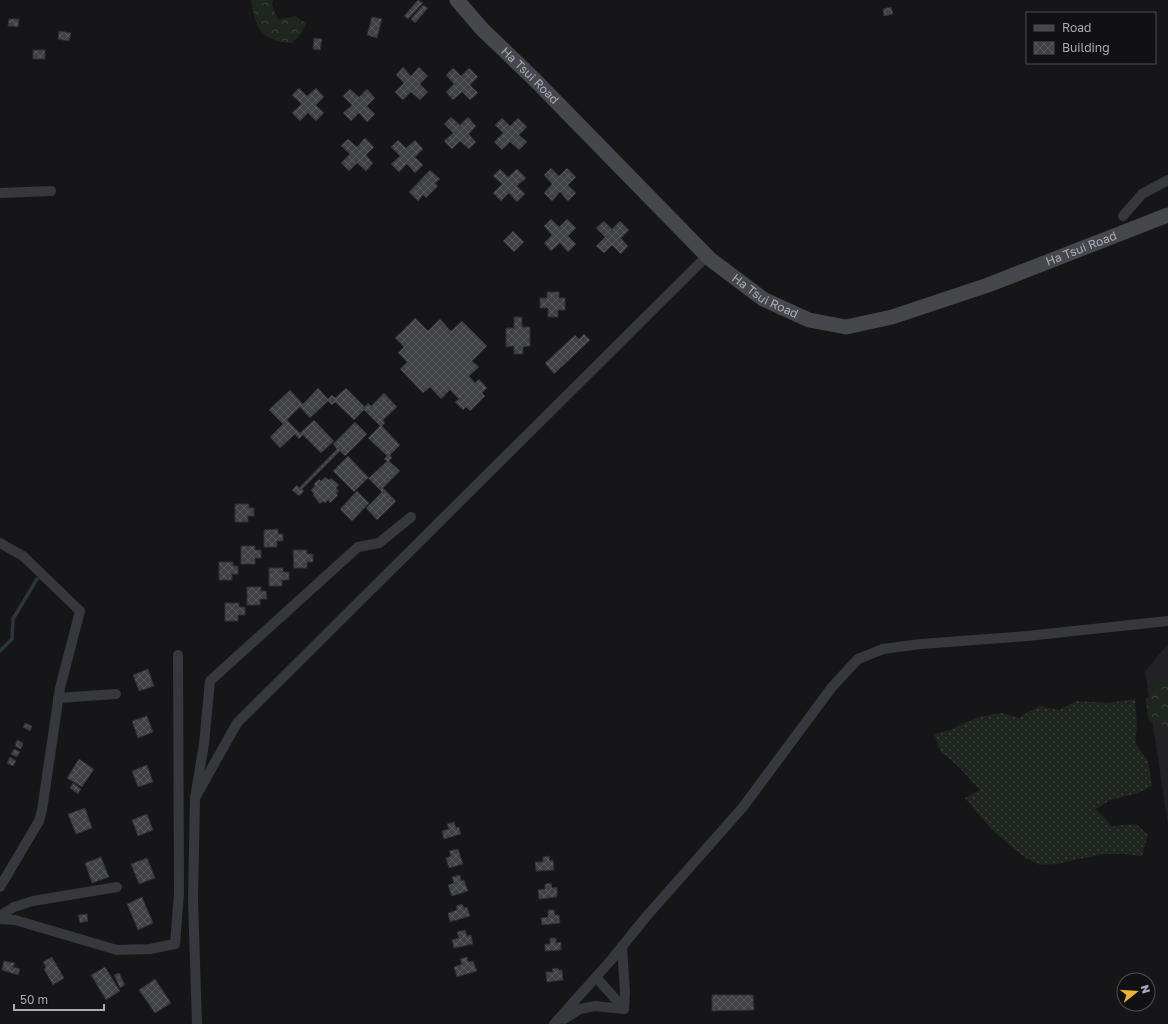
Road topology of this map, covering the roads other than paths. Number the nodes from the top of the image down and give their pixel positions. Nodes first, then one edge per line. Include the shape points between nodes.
1 (457, 0) edge
2 (1168, 180) edge
3 (51, 191) dead end
4 (0, 193) edge
5 (1168, 215) edge
6 (1123, 216) dead end
7 (707, 256) junction
8 (411, 516) dead end
9 (0, 543) edge
10 (1168, 621) edge
11 (178, 655) dead end
12 (116, 694) dead end
13 (58, 698) junction
14 (195, 798) junction
15 (0, 887) edge
16 (117, 888) dead end
17 (0, 916) edge
18 (0, 919) edge
19 (622, 946) junction
20 (596, 977) junction
21 (624, 1009) junction
22 (197, 1024) edge
23 (555, 1024) edge

1 - 7 street, Ha Tsui Road via 482,29
2 - 6 street via 1142,194
3 - 4 street
5 - 7 street, Ha Tsui Road via 988,285 892,316 846,327 809,320 763,299
7 - 14 street via 237,723
8 - 14 street via 379,542 358,547 210,681 204,744
9 - 13 street via 23,556 80,611
10 - 19 street via 921,644 883,649 858,659 832,687 743,807
11 - 18 street via 179,893 175,944 150,949 117,950 14,920
12 - 13 street
13 - 15 street via 39,821
14 - 22 street via 193,900
16 - 17 street via 33,901
19 - 20 street
19 - 21 street
20 - 21 street
20 - 23 street
21 - 23 street via 595,1006 580,1009

